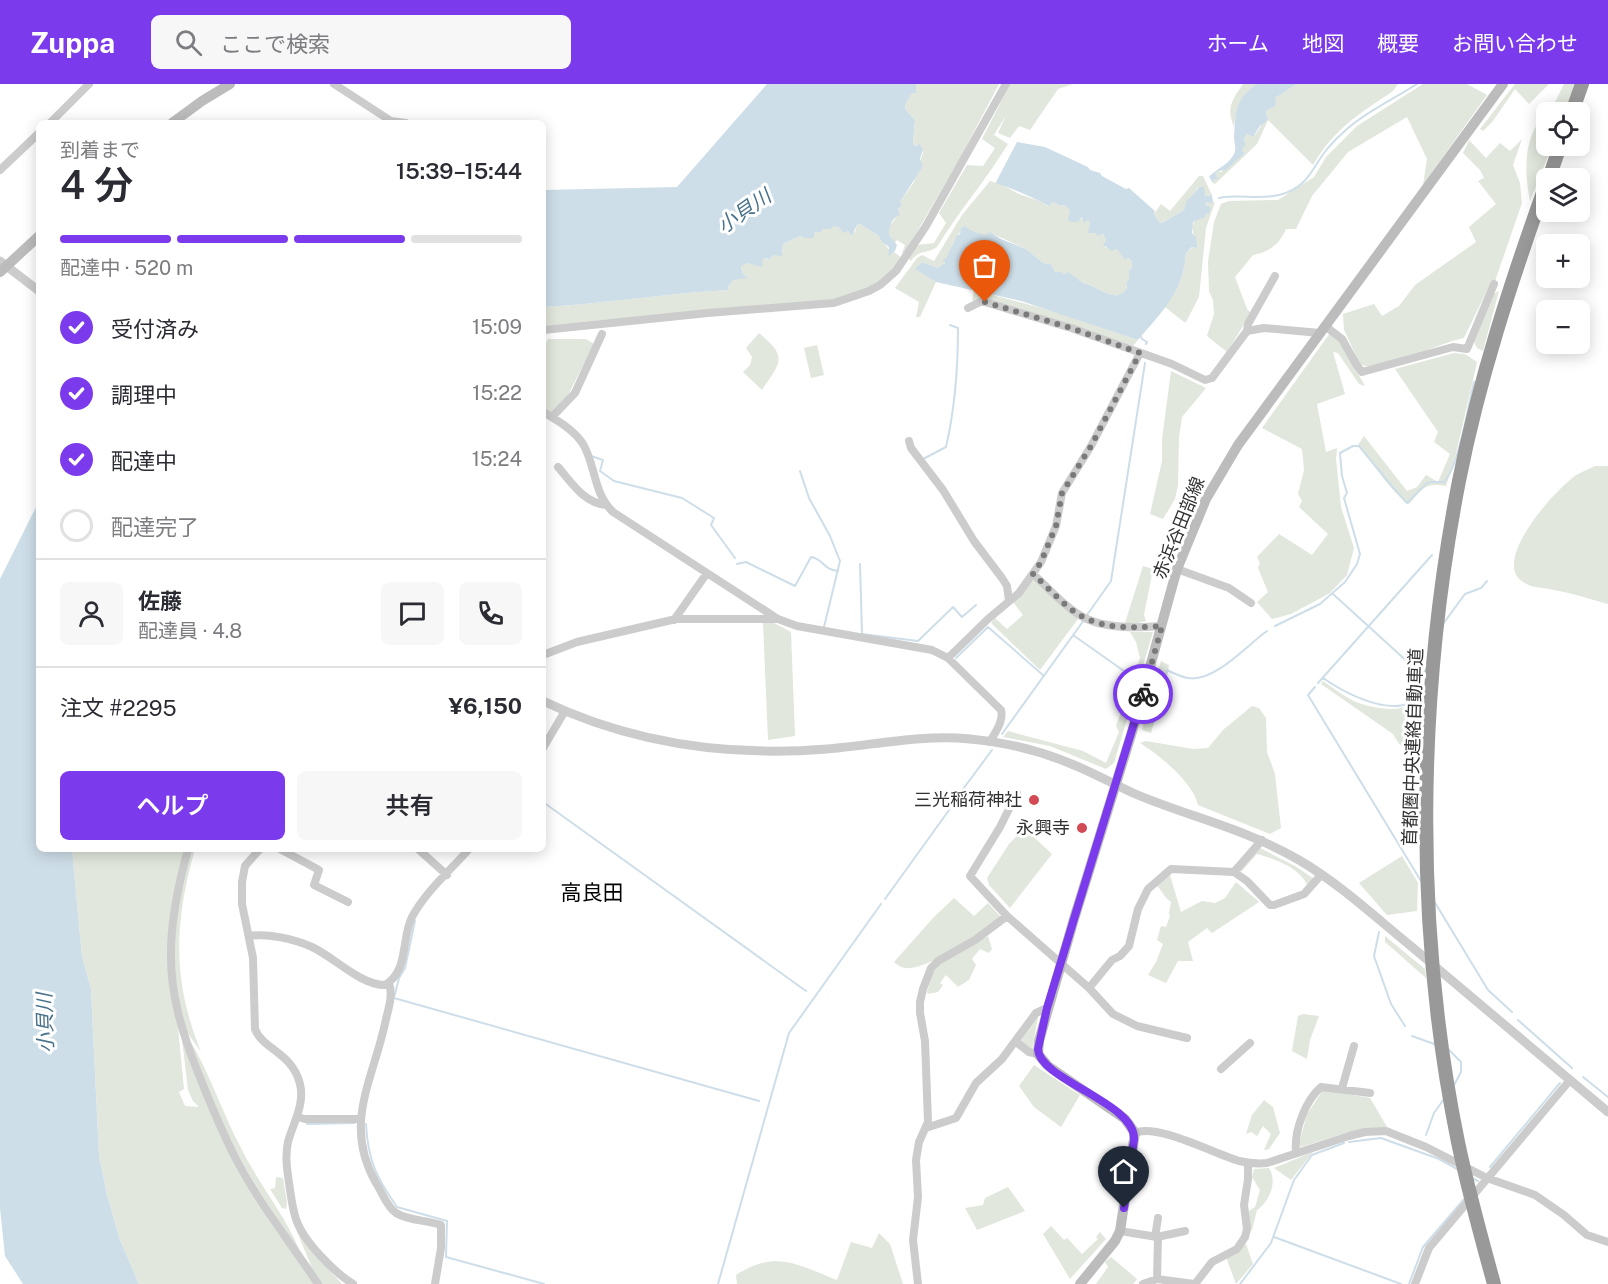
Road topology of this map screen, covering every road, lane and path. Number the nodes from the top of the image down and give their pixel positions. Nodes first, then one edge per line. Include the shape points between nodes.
1 (88, 84) edge
2 (334, 84) edge
3 (1006, 84) edge
4 (1503, 84) edge
5 (1582, 84) edge
6 (222, 86) edge
7 (1576, 102) edge
8 (53, 120) edge
9 (176, 120) edge
10 (391, 120) edge
11 (36, 136) edge
12 (0, 170) edge
13 (1536, 212) edge
14 (36, 238) edge
15 (2, 266) edge
16 (1275, 276) dead end
17 (1494, 284) dead end
18 (36, 289) edge
19 (968, 308) dead end
20 (1323, 329) junction
21 (546, 330) edge
22 (1247, 331) junction
23 (602, 334) dead end
24 (1140, 353) junction
25 (546, 414) edge
26 (552, 417) junction
27 (909, 441) dead end
28 (558, 467) dead end
29 (606, 505) junction
30 (1177, 569) junction
31 (707, 573) junction
32 (1033, 574) junction
33 (1009, 601) junction
34 (1251, 603) dead end
35 (778, 619) junction
36 (674, 620) junction
37 (1162, 626) junction
38 (546, 655) edge
39 (948, 658) junction
40 (546, 702) edge
41 (565, 711) junction
42 (990, 742) junction
43 (546, 743) edge
44 (1116, 784) junction
45 (1017, 793) dead end
46 (1262, 840) junction
47 (187, 852) edge
48 (257, 852) edge
49 (286, 852) edge
50 (421, 852) edge
51 (466, 852) edge
52 (1234, 872) junction
53 (447, 875) junction
54 (1321, 875) junction
55 (348, 902) dead end
56 (1007, 916) junction
57 (249, 936) junction
58 (1060, 964) junction
59 (389, 983) junction
60 (1089, 988) junction
61 (1047, 1008) junction
62 (1186, 1038) dead end
63 (1016, 1042) junction
64 (1250, 1043) dead end
65 (1354, 1046) dead end
66 (1038, 1054) junction
67 (1221, 1069) dead end
68 (1570, 1080) junction
69 (1342, 1088) junction
70 (1370, 1092) dead end
71 (1608, 1112) edge
72 (298, 1117) junction
73 (361, 1119) junction
74 (926, 1128) junction
75 (1135, 1133) junction
76 (1296, 1152) junction
77 (1248, 1163) junction
78 (1487, 1178) junction
79 (1158, 1218) dead end
80 (1120, 1231) junction
81 (1185, 1231) dead end
82 (1157, 1237) junction
83 (1608, 1242) edge
84 (1157, 1279) junction
85 (318, 1284) edge
86 (353, 1284) edge
87 (435, 1284) edge
88 (918, 1284) edge
89 (1080, 1284) edge
90 (1143, 1284) edge
91 (1194, 1284) edge
92 (1415, 1284) edge
93 (1494, 1284) edge

1 - 8 street
2 - 10 street
3 - 21 street via 926,226 896,271 869,291 834,303
4 - 20 main road, 赤浜谷田部線
5 - 7 highway
6 - 9 main road
11 - 12 street
13 - 93 highway, 首都圏中央連絡自動車道 via 1491,349 1459,481 1429,707 1430,919 1447,1075 1458,1141
14 - 15 main road
15 - 18 street
16 - 22 street
17 - 20 street via 1467,349 1453,347 1362,372 1342,339
19 - 24 street via 980,302 995,305
20 - 22 street
20 - 30 main road, 赤浜谷田部線 via 1222,470
22 - 24 street via 1209,380
23 - 26 street via 575,393
24 - 32 street via 1062,493 1056,526
25 - 26 street
26 - 29 street via 583,445
27 - 33 street via 1002,578
28 - 29 street via 580,493 596,504
29 - 31 street
30 - 34 street via 1229,588
30 - 37 main road, 赤浜谷田部線
31 - 35 street
31 - 36 street
32 - 33 street
32 - 37 street via 1087,619 1139,628
33 - 39 street
35 - 36 street
35 - 39 street via 797,626 932,650
36 - 38 street via 577,642
37 - 44 main road, 赤浜谷田部線
39 - 42 street via 1003,714
40 - 41 street
41 - 42 street via 628,734 724,750 787,752 947,738
41 - 43 street
42 - 44 street via 1045,754
44 - 46 street
44 - 58 main road, 赤浜谷田部線
45 - 56 street via 970,876
46 - 52 street
46 - 54 street
47 - 85 street via 177,895 171,952 181,1027 236,1159
48 - 57 street via 243,872 242,904
49 - 55 street via 319,870 314,885
50 - 53 street
51 - 53 street
52 - 54 street via 1270,905 1304,894
52 - 60 street via 1170,869 1148,889 1138,909 1129,946
53 - 59 street via 431,889 412,918 400,966
54 - 68 street
56 - 58 street
56 - 74 street via 938,961 926,978 920,1002 925,1041
57 - 59 street via 271,935 312,946 361,977 383,986
57 - 72 street via 255,1029 293,1067 302,1096
58 - 60 street
58 - 61 main road, 赤浜谷田部線
59 - 73 street via 392,992
60 - 62 street via 1124,1020
61 - 63 street via 1036,1013
61 - 66 main road, 赤浜谷田部線
63 - 66 street
63 - 74 street via 970,1090 956,1118
64 - 67 street
65 - 69 street
66 - 75 main road via 1048,1066 1125,1119
68 - 71 street
68 - 78 street
69 - 70 street
69 - 76 street via 1321,1087 1312,1095 1303,1115
72 - 73 street
72 - 86 street via 286,1156 292,1221
73 - 87 street via 364,1160 389,1206 401,1215 441,1225
74 - 88 street via 916,1160 914,1240
75 - 77 street via 1149,1131 1181,1139
75 - 80 main road
76 - 77 street via 1267,1163
76 - 78 street via 1379,1130 1426,1147
77 - 91 street via 1245,1236 1237,1249 1212,1262
78 - 83 street via 1535,1196 1587,1235
78 - 92 street via 1429,1248
79 - 82 street
80 - 82 street
80 - 89 main road
81 - 82 street
82 - 84 street
84 - 90 street
84 - 91 street

